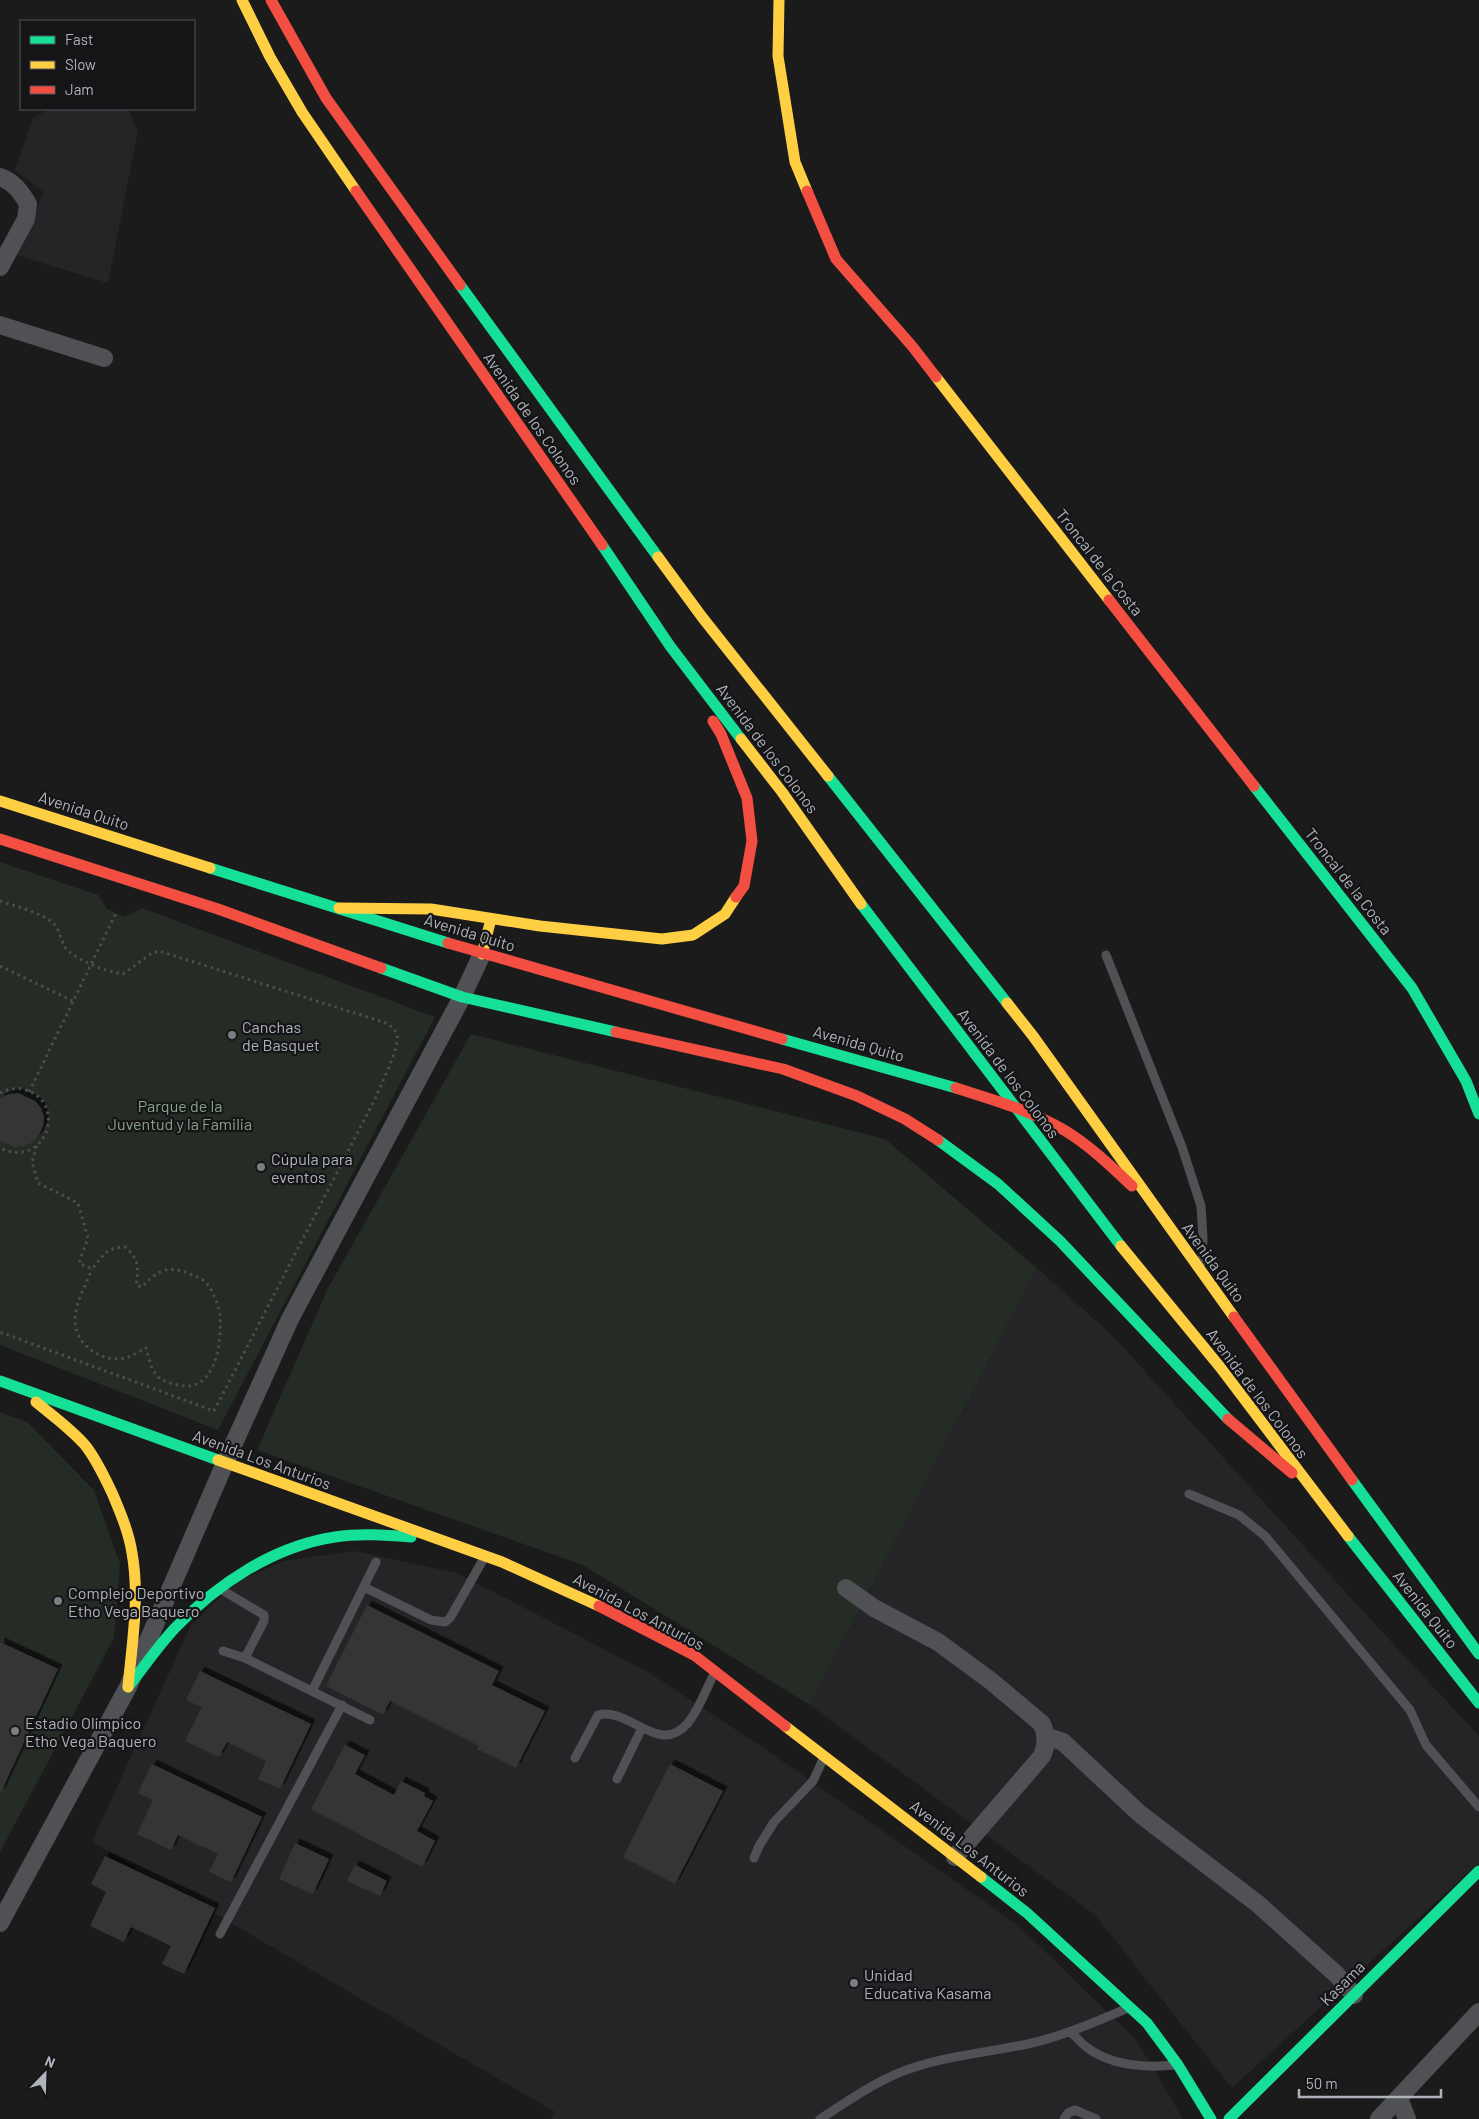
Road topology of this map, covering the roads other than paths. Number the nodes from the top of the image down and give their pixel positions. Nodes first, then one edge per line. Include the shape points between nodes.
1 (242, 0) edge
2 (272, 0) edge
3 (780, 0) edge
4 (0, 178) edge
5 (0, 267) edge
6 (0, 325) edge
7 (104, 358) dead end
8 (670, 646) junction
9 (0, 801) edge
10 (0, 838) edge
11 (339, 908) junction
12 (492, 919) junction
13 (482, 954) junction
14 (1106, 954) dead end
15 (462, 997) junction
16 (1479, 1114) edge
17 (1191, 1256) junction
18 (1201, 1272) junction
19 (0, 1381) edge
20 (16, 1387) junction
21 (225, 1463) junction
22 (1309, 1487) junction
23 (1188, 1494) dead end
24 (448, 1540) junction
25 (486, 1555) junction
26 (376, 1562) dead end
27 (364, 1587) junction
28 (220, 1588) junction
29 (846, 1588) dead end
30 (223, 1651) dead end
31 (1479, 1654) edge
32 (245, 1658) junction
33 (715, 1672) junction
34 (128, 1687) junction
35 (312, 1691) junction
36 (1479, 1703) edge
37 (342, 1705) junction
38 (370, 1720) dead end
39 (642, 1728) junction
40 (1046, 1736) junction
41 (824, 1756) junction
42 (575, 1758) dead end
43 (617, 1779) dead end
44 (1479, 1807) edge
45 (954, 1857) junction
46 (754, 1858) dead end
47 (1479, 1871) edge
48 (0, 1923) edge
49 (220, 1934) dead end
50 (1354, 1995) junction
51 (1130, 2007) junction
52 (1479, 2012) edge
53 (1071, 2032) junction
54 (1178, 2065) junction
55 (1399, 2098) junction
56 (820, 2119) edge
57 (1064, 2119) edge
58 (1096, 2119) edge
59 (1211, 2119) edge
60 (1229, 2119) edge
61 (1379, 2119) edge
62 (1407, 2119) edge

1 - 8 main road, Avenida de los Colonos via 302,112
2 - 17 main road, Avenida de los Colonos via 326,98 584,457 702,617 1033,1036
3 - 16 main road, Troncal de la Costa via 778,56 795,162 836,259 912,346 1412,988 1466,1081
4 - 5 street via 18,188 28,204 26,219
6 - 7 street
8 - 12 main road via 721,734 747,798 752,841 744,886 725,914 694,935 662,939
8 - 22 main road, Avenida de los Colonos via 782,792 871,918 1110,1232 1220,1367
9 - 11 main road, Avenida Quito
10 - 15 main road, Avenida Quito via 218,910
11 - 12 main road via 432,909
11 - 13 main road, Avenida Quito
12 - 13 main road
13 - 15 street
13 - 17 main road, Avenida Quito, bridge via 956,1088 1034,1114 1064,1130 1101,1157 1132,1186
14 - 18 lane via 1182,1147 1201,1206 1204,1238
15 - 21 street via 290,1319
15 - 22 main road, Avenida Quito via 784,1069 857,1096 905,1119 952,1149 1005,1190 1060,1241 1226,1418
17 - 18 main road, Avenida Quito
18 - 31 main road, Avenida Quito
19 - 20 main road, Avenida Los Anturios
20 - 21 main road, Avenida Los Anturios
20 - 34 main road via 61,1421 89,1451 106,1480 123,1522 134,1563 135,1609
21 - 24 main road, Avenida Los Anturios
21 - 34 street
22 - 36 main road, Avenida Quito
23 - 44 lane via 1239,1515 1265,1536 1410,1710 1426,1745
24 - 25 main road, Avenida Los Anturios
24 - 28 main road via 384,1535 324,1539 270,1557
25 - 27 lane via 445,1622 431,1620
25 - 33 main road, Avenida Los Anturios via 583,1598 694,1655
26 - 27 lane
27 - 35 lane
28 - 32 lane via 264,1615
28 - 34 main road via 176,1627
29 - 40 street via 874,1608 938,1642 992,1681 1042,1724
30 - 32 lane
32 - 35 lane
33 - 39 lane via 692,1716 681,1729 666,1735
33 - 41 main road, Avenida Los Anturios
34 - 48 street
35 - 37 lane
37 - 38 lane
37 - 49 lane
39 - 42 lane via 619,1715 598,1715
39 - 43 lane
40 - 45 street via 1042,1756
40 - 50 street via 1063,1742 1140,1814 1258,1904 1338,1975
41 - 45 main road, Avenida Los Anturios
41 - 46 lane via 813,1781 774,1822
45 - 51 main road, Avenida Los Anturios via 1027,1913
47 - 50 main road, Kasama
50 - 60 main road, Kasama
51 - 53 lane
51 - 54 main road, Avenida Los Anturios via 1147,2023
52 - 55 street
53 - 54 lane via 1085,2047 1109,2060 1136,2065
53 - 56 lane via 908,2069 865,2089
54 - 59 main road, Avenida Los Anturios
55 - 61 street
55 - 62 street
57 - 58 lane via 1075,2110

